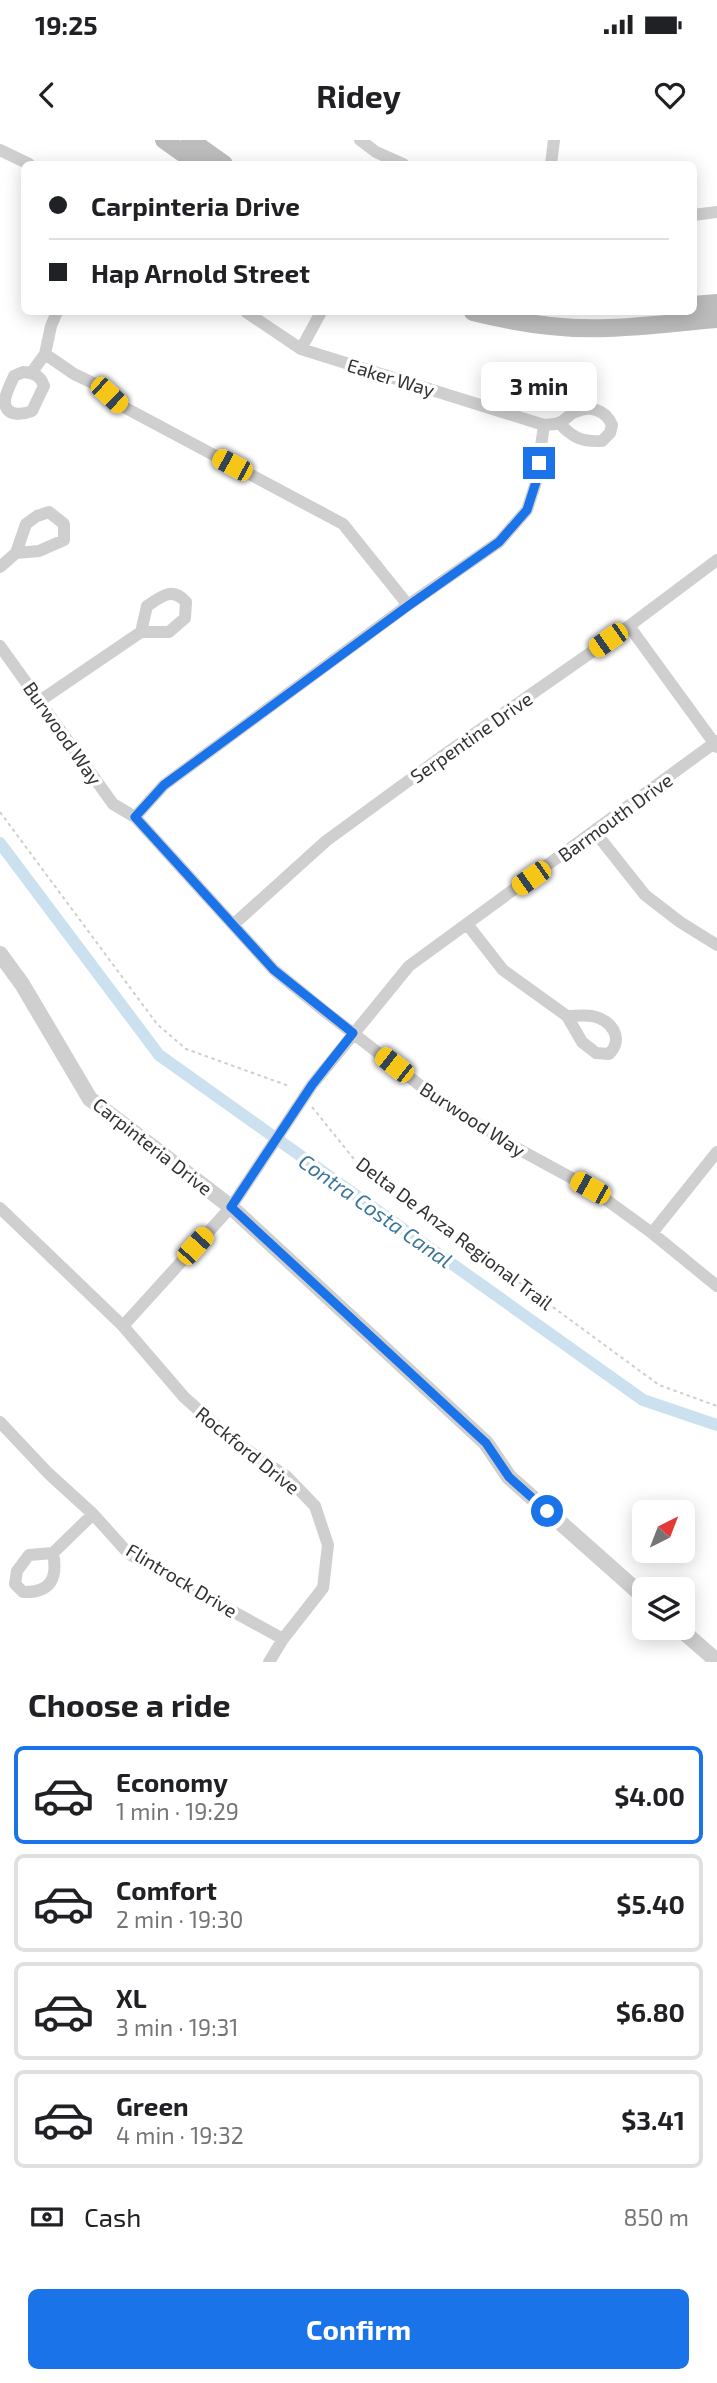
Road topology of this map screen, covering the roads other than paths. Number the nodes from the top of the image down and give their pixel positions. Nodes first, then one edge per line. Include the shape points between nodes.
1 (164, 140) edge
2 (190, 140) edge
3 (360, 140) edge
4 (383, 140) edge
5 (554, 140) edge
6 (0, 150) edge
7 (376, 152) junction
8 (23, 161) edge
9 (194, 161) edge
10 (220, 161) edge
11 (396, 161) edge
12 (551, 161) edge
13 (717, 212) edge
14 (697, 214) edge
15 (717, 303) edge
16 (697, 305) edge
17 (56, 315) edge
18 (250, 315) edge
19 (319, 315) edge
20 (486, 315) edge
21 (717, 319) edge
22 (301, 349) junction
23 (45, 355) junction
24 (33, 372) dead end
25 (559, 424) dead end
26 (544, 425) junction
27 (16, 552) dead end
28 (717, 560) edge
29 (0, 567) edge
30 (408, 606) junction
31 (629, 626) junction
32 (141, 632) dead end
33 (0, 646) edge
34 (41, 700) junction
35 (716, 744) edge
36 (135, 817) junction
37 (595, 832) junction
38 (234, 924) junction
39 (467, 924) junction
40 (717, 945) edge
41 (0, 954) edge
42 (567, 1016) dead end
43 (353, 1033) junction
44 (717, 1152) edge
45 (231, 1207) junction
46 (0, 1208) edge
47 (652, 1233) junction
48 (717, 1286) edge
49 (123, 1326) junction
50 (0, 1422) edge
51 (93, 1514) junction
52 (53, 1553) dead end
53 (632, 1586) edge
54 (283, 1639) junction
55 (693, 1640) edge
56 (717, 1661) edge
57 (270, 1662) edge

1 - 9 main road
2 - 10 main road
3 - 7 street
4 - 7 street
5 - 12 street
6 - 8 street
7 - 11 street
13 - 14 street
15 - 16 main road
17 - 23 street
18 - 22 street, Eaker Way
19 - 22 street
20 - 21 main road via 551,326 608,328
22 - 26 street, Eaker Way
23 - 24 street
23 - 30 street via 97,385 120,405 343,524
25 - 26 street
26 - 30 street via 527,510 499,542
27 - 29 street
28 - 31 street, Serpentine Drive
30 - 36 street via 164,785
31 - 35 street
31 - 38 street, Serpentine Drive via 327,841
32 - 34 street
33 - 34 street, Burwood Way
34 - 36 street, Burwood Way via 113,804
35 - 37 street, Barmouth Drive
36 - 38 street, Burwood Way
37 - 39 street, Barmouth Drive
37 - 40 street via 645,895
38 - 43 street, Burwood Way via 274,970
39 - 42 street via 503,970
39 - 43 street, Barmouth Drive via 409,966
41 - 45 street, Carpinteria Drive via 90,1099
43 - 45 street, Barmouth Drive via 312,1085
43 - 47 street, Burwood Way via 435,1097 590,1188
44 - 47 street
45 - 49 street, Barmouth Drive
45 - 53 street, Carpinteria Drive via 486,1443 509,1477
46 - 49 street, Rockford Drive
47 - 48 street, Burwood Way
49 - 54 street, Rockford Drive via 184,1397 232,1440 286,1476 315,1506 327,1545 323,1588
50 - 51 street, Flintrock Drive
51 - 52 street
51 - 54 street, Flintrock Drive via 129,1553
54 - 57 street, Rockford Drive
55 - 56 street

